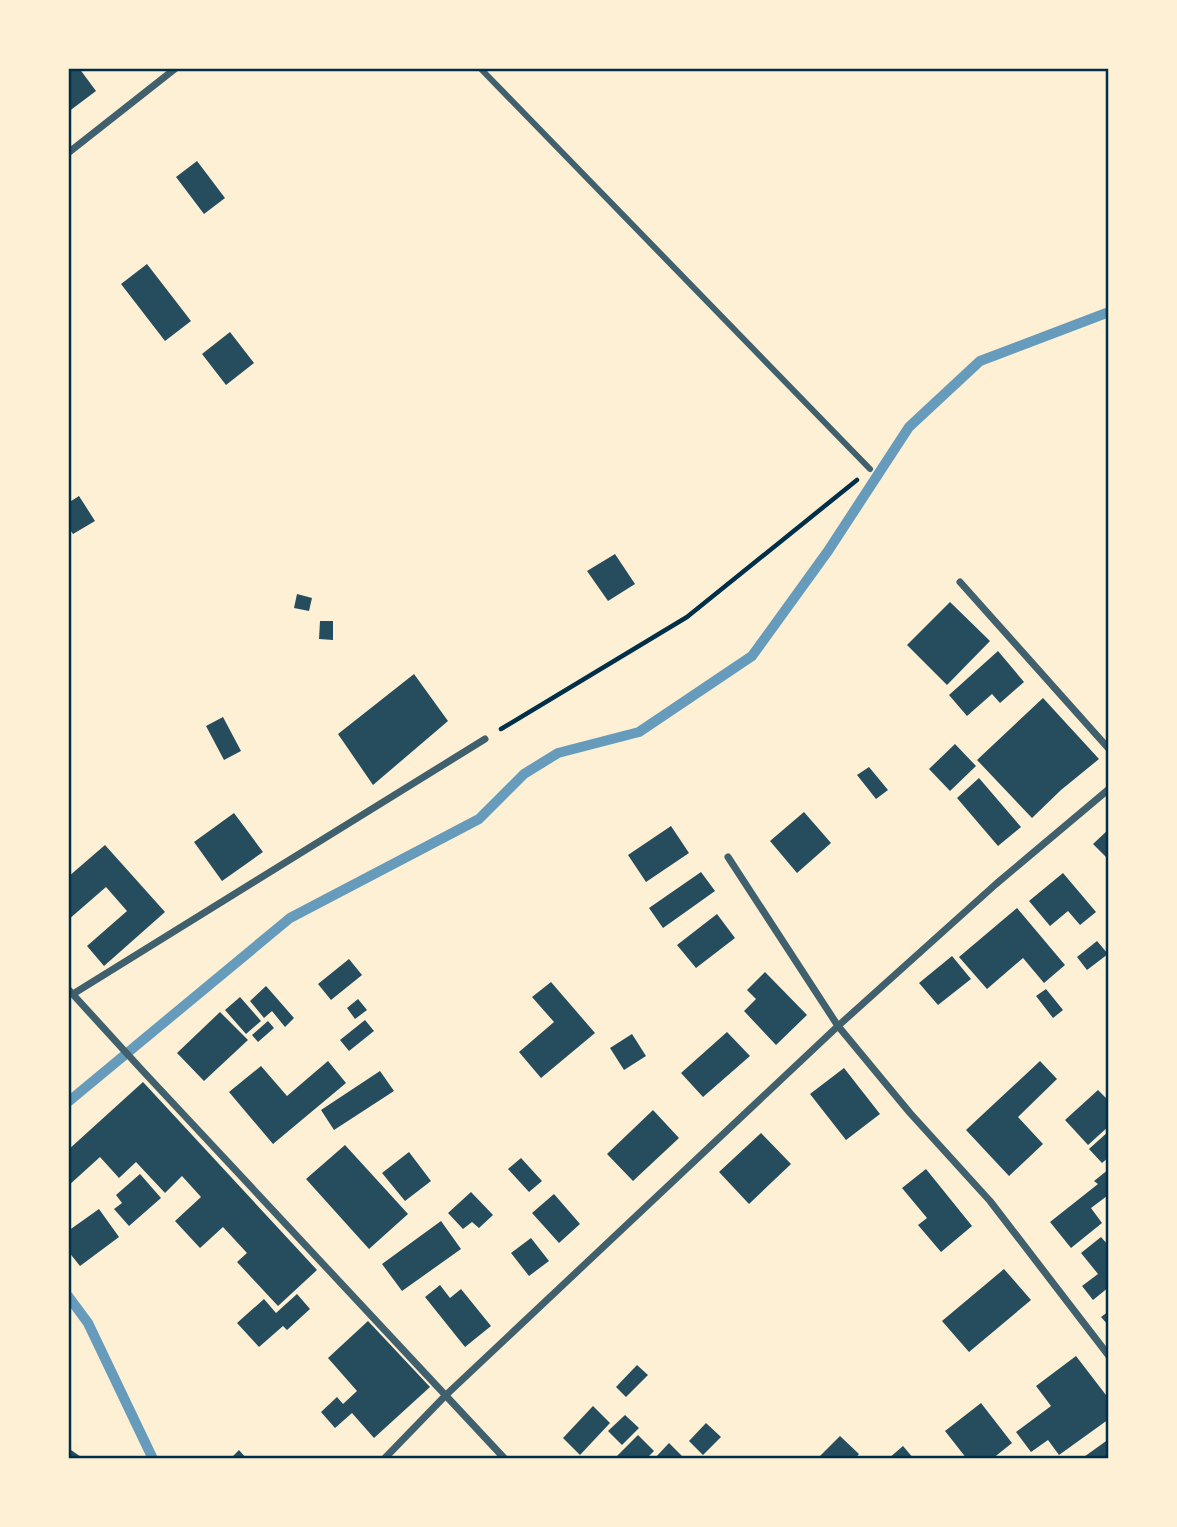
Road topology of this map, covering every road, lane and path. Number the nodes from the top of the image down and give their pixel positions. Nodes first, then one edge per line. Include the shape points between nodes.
1 (176, 68) edge
2 (481, 68) edge
3 (68, 153) edge
4 (870, 469) joint
5 (960, 582) dead end
6 (485, 739) joint
7 (1109, 749) edge
8 (1109, 789) edge
9 (728, 857) dead end
10 (71, 991) edge
11 (838, 1026) junction
12 (1109, 1356) edge
13 (446, 1395) junction
14 (384, 1459) edge
15 (505, 1459) edge

1 - 3 street
2 - 4 street
4 - 6 path via 687,617
5 - 7 street
6 - 10 street
8 - 11 street
9 - 11 street
10 - 13 street
11 - 12 street via 990,1201
11 - 13 street
13 - 14 street
13 - 15 street

